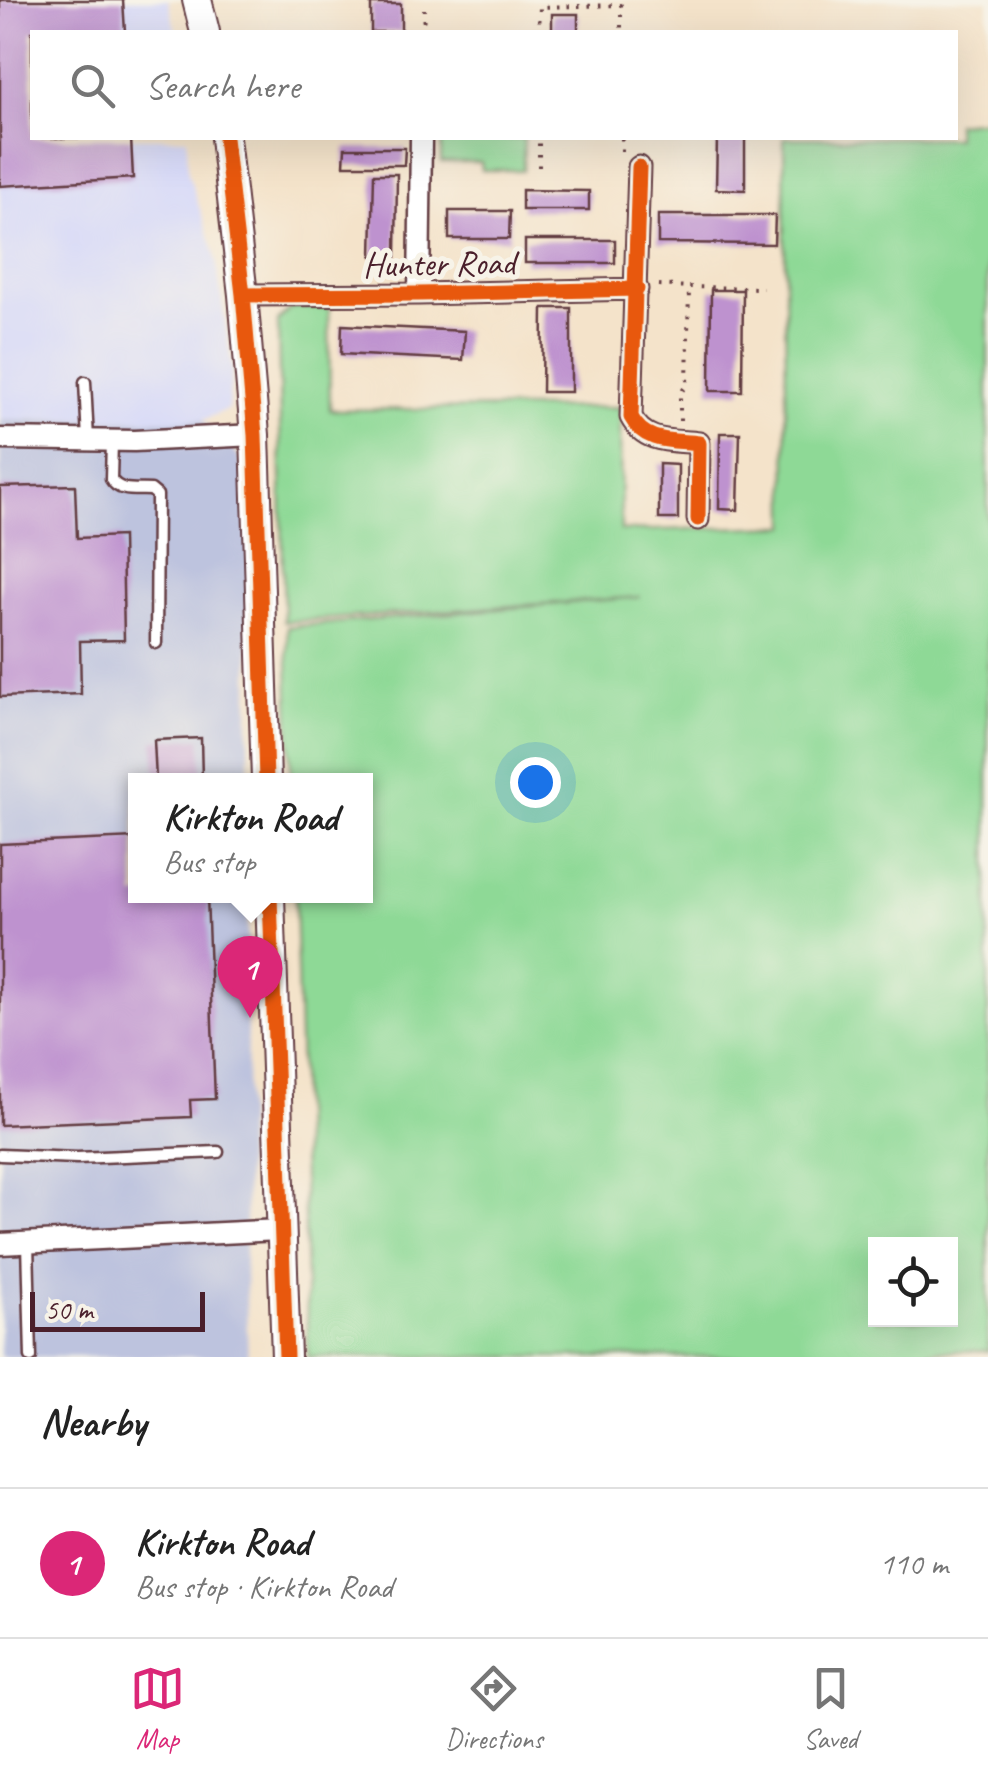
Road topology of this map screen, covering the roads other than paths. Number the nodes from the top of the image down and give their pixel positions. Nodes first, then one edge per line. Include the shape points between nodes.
1 (197, 0) edge
2 (204, 30) edge
3 (225, 140) edge
4 (421, 140) edge
5 (639, 167) dead end
6 (637, 286) junction
7 (418, 294) junction
8 (243, 295) junction
9 (85, 382) dead end
10 (256, 434) junction
11 (0, 439) edge
12 (88, 440) junction
13 (112, 441) junction
14 (698, 519) dead end
15 (156, 643) dead end
16 (266, 773) edge
17 (270, 903) edge
18 (218, 1152) dead end
19 (0, 1155) edge
20 (280, 1230) junction
21 (28, 1243) junction
22 (0, 1244) edge
23 (31, 1357) edge
24 (286, 1357) edge

1 - 2 street
3 - 8 street
4 - 7 street
5 - 6 street
6 - 7 street, Hunter Road
6 - 14 street via 631,417 652,438 698,442
7 - 8 street, Hunter Road
8 - 10 street
9 - 12 lane
10 - 13 street
10 - 16 street
11 - 12 street
12 - 13 street
13 - 15 lane via 114,484 157,495
17 - 20 street
18 - 19 lane
20 - 21 street
20 - 24 street
21 - 22 street
21 - 23 lane

